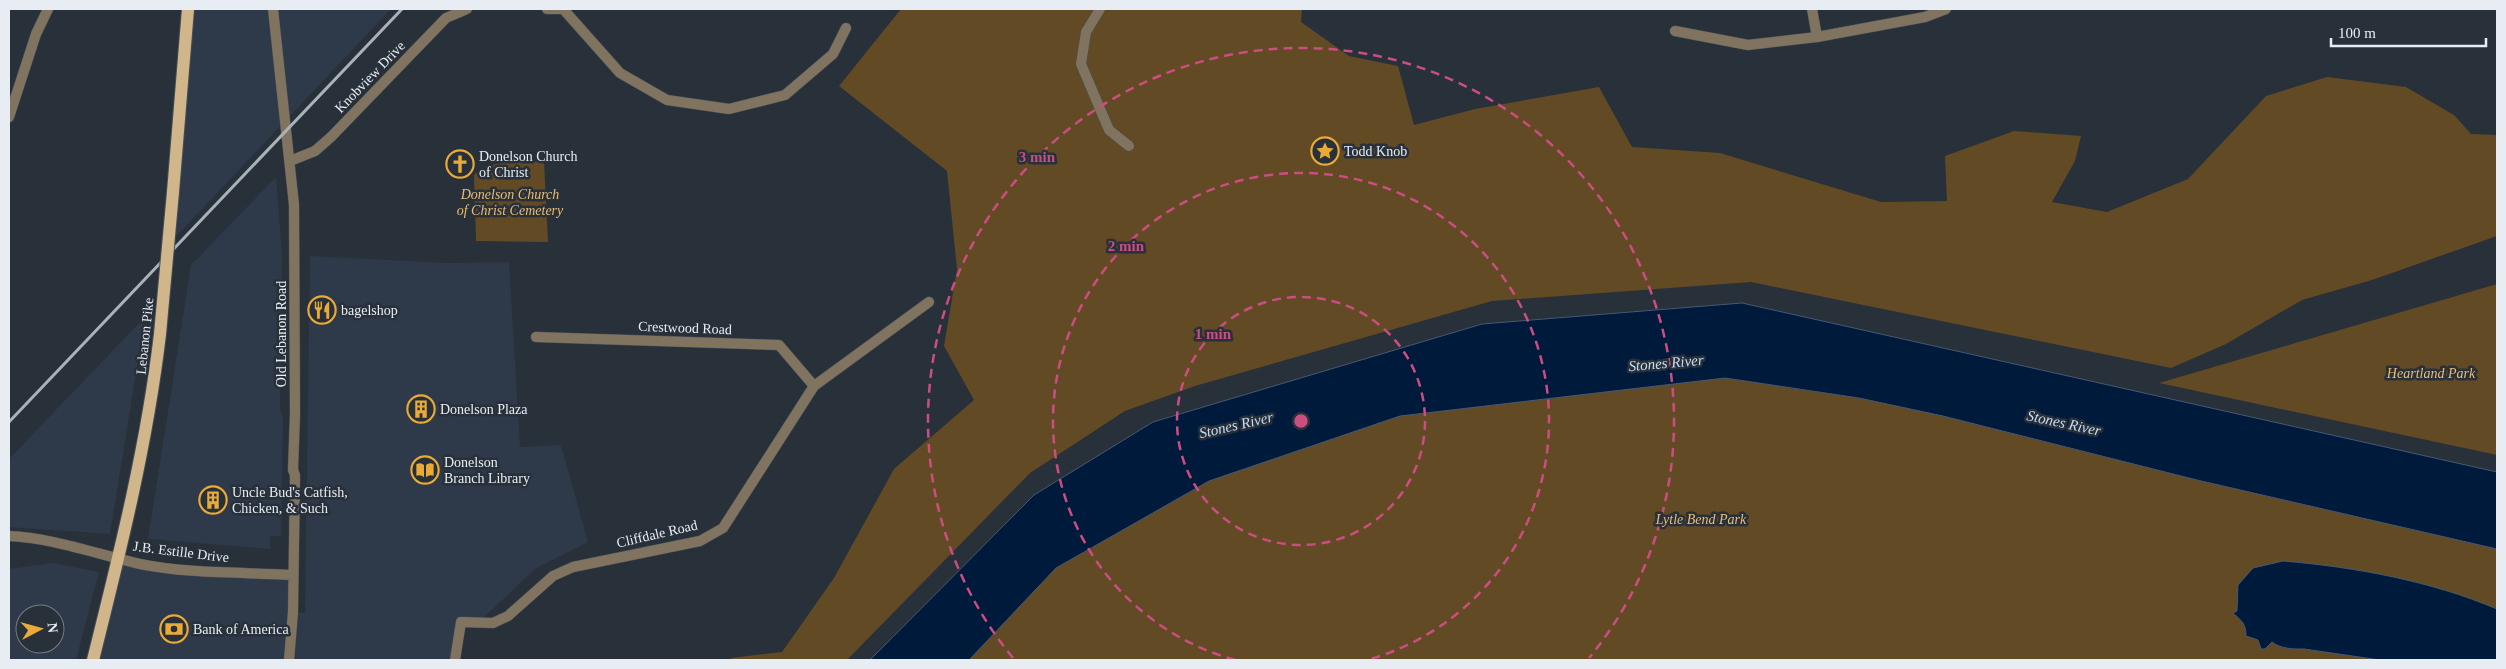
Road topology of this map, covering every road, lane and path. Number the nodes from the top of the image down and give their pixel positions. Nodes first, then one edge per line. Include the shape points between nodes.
1 (48, 9) edge
2 (188, 9) edge
3 (273, 9) edge
4 (467, 9) edge
5 (547, 9) edge
6 (1100, 9) edge
7 (1812, 9) edge
8 (1946, 9) edge
9 (565, 10) edge
10 (846, 28) dead end
11 (1675, 31) dead end
12 (1817, 37) junction
13 (9, 117) edge
14 (1129, 146) dead end
15 (290, 161) junction
16 (929, 302) dead end
17 (536, 337) dead end
18 (814, 386) junction
19 (9, 536) edge
20 (119, 558) junction
21 (293, 575) junction
22 (93, 660) edge
23 (289, 660) edge
24 (455, 660) edge

1 - 13 street via 36,34
2 - 20 main road, Lebanon Pike, bridge via 153,401
3 - 15 street, Old Lebanon Road
4 - 15 street, Knobview Drive via 446,18 315,151
5 - 9 street
6 - 14 street via 1086,32 1081,64 1109,130
7 - 12 street
8 - 12 street
9 - 10 street via 620,74 667,100 729,109 785,95 833,54
11 - 12 street via 1748,45
15 - 21 street, Old Lebanon Road via 295,264
16 - 18 street, Cliffdale Road
17 - 18 street, Crestwood Road via 779,345
18 - 24 street, Cliffdale Road via 723,528 700,541 573,567 553,576 508,616 493,623 461,622
19 - 20 street, J.B. Estille Drive via 33,537
20 - 21 street, J.B. Estille Drive via 140,564 218,572
20 - 22 main road, Lebanon Pike
21 - 23 street, Old Lebanon Road

